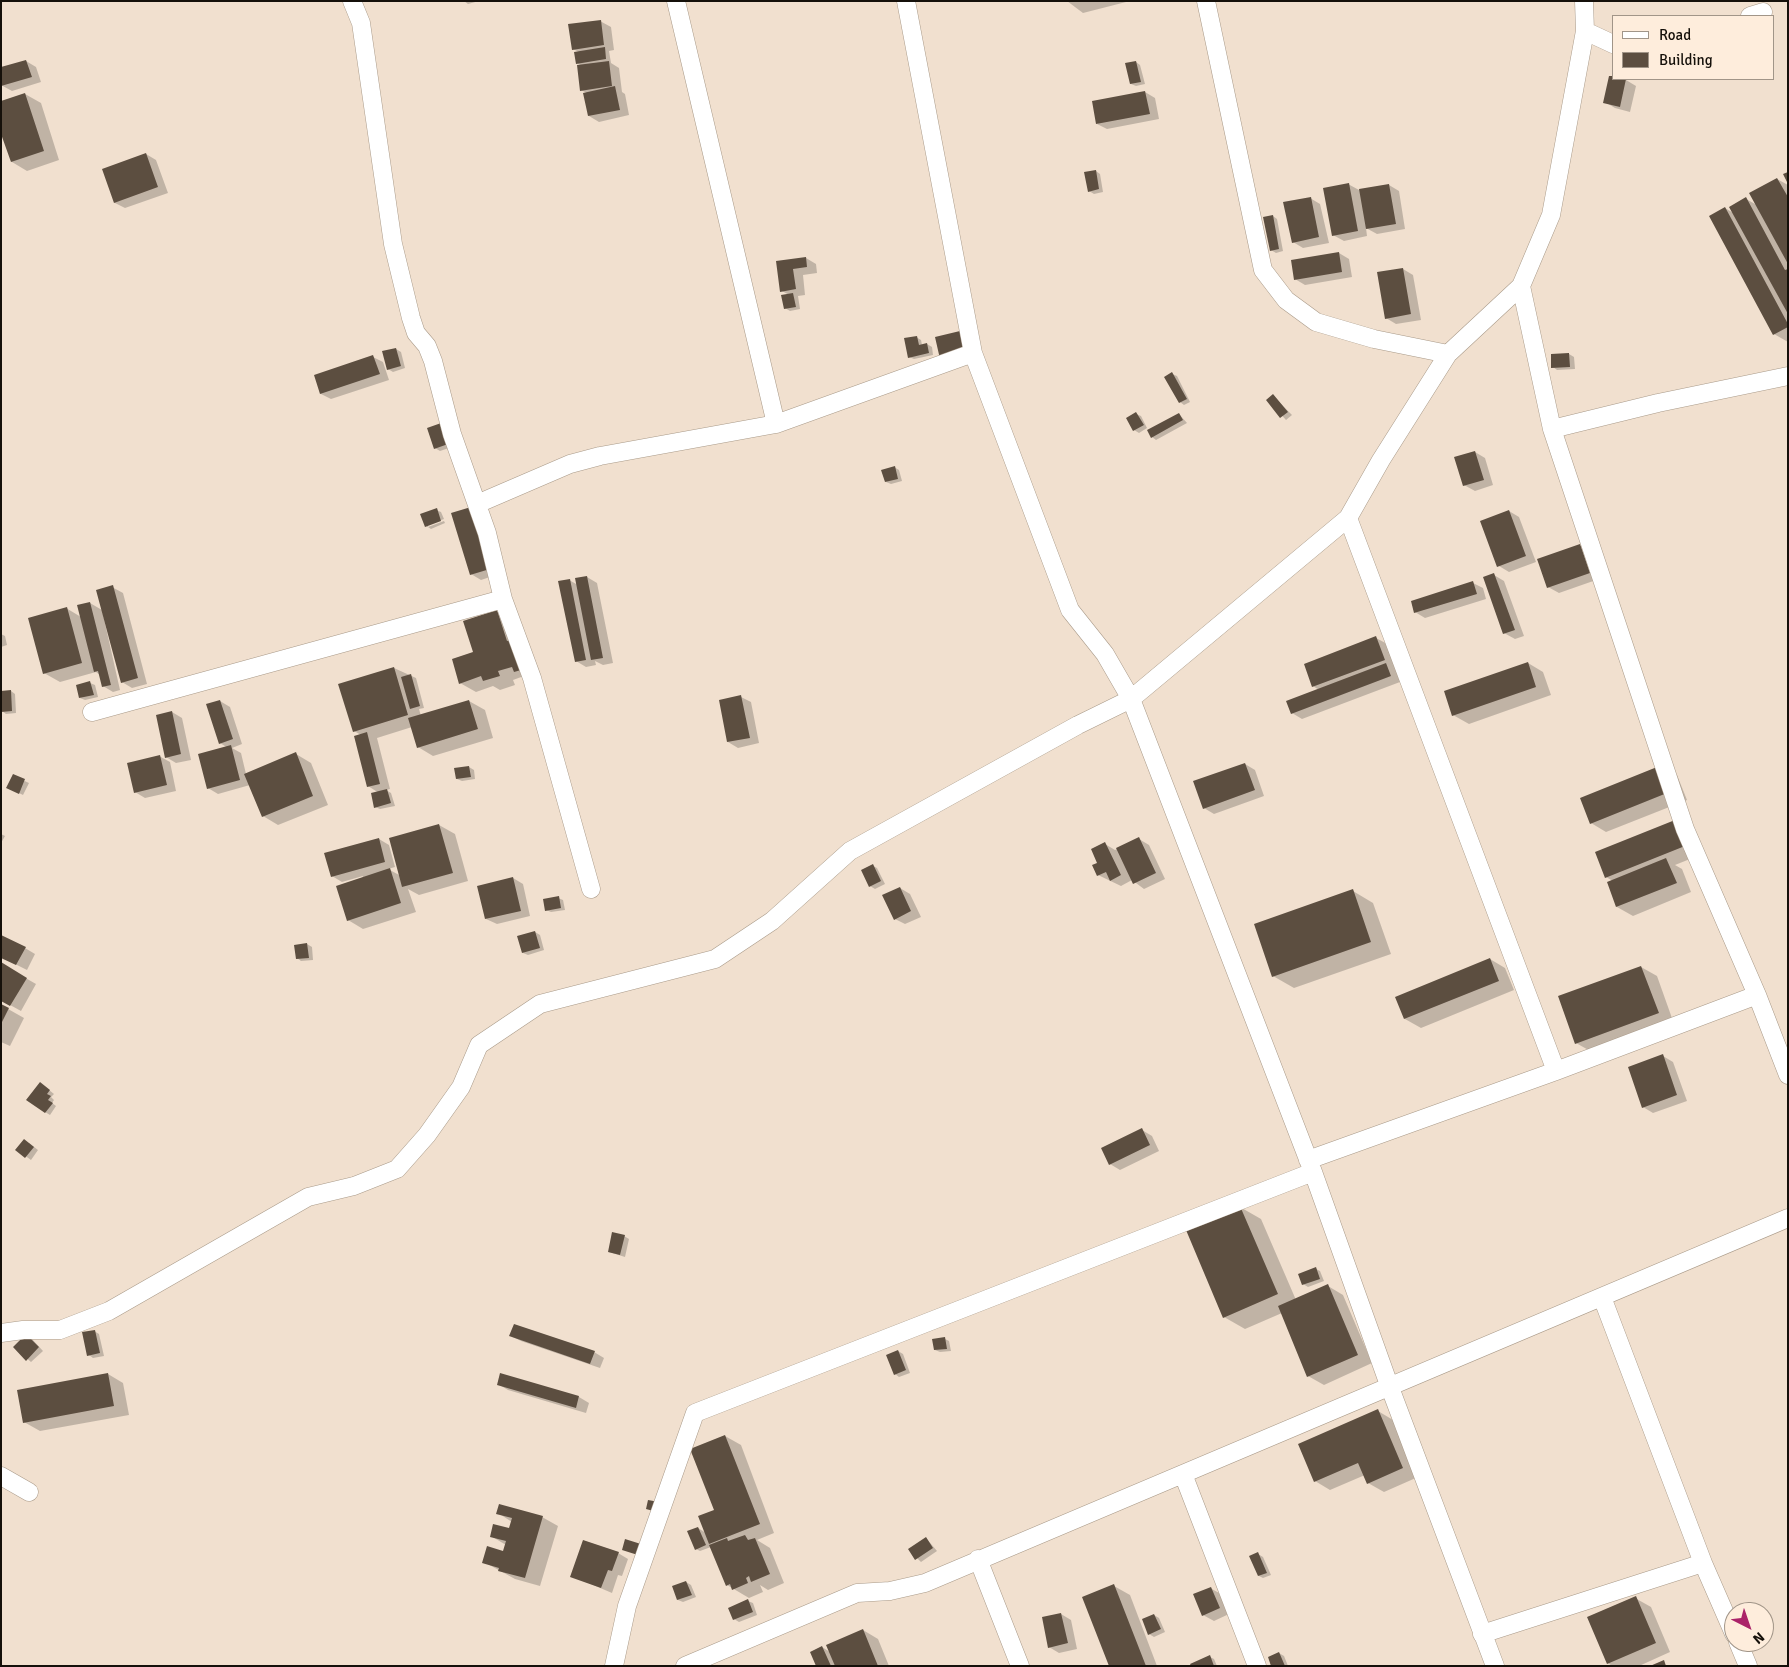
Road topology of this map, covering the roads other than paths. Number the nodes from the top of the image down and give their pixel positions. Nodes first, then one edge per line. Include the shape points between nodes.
1 (352, 1) edge
2 (676, 1) edge
3 (906, 1) edge
4 (1206, 1) edge
5 (1584, 1) edge
6 (1585, 31) junction
7 (1612, 44) edge
8 (1521, 286) junction
9 (973, 353) junction
10 (1448, 354) junction
11 (1788, 376) edge
12 (776, 424) junction
13 (1552, 429) junction
14 (477, 504) junction
15 (1348, 518) junction
16 (503, 599) junction
17 (1132, 698) junction
18 (92, 712) dead end
19 (591, 888) dead end
20 (1757, 995) junction
21 (1556, 1071) junction
22 (1788, 1075) edge
23 (1310, 1166) junction
24 (1788, 1218) edge
25 (1602, 1297) junction
26 (1, 1333) edge
27 (1389, 1386) junction
28 (1183, 1474) junction
29 (1, 1476) edge
30 (29, 1492) dead end
31 (978, 1559) junction
32 (1703, 1563) junction
33 (1724, 1611) edge
34 (1482, 1634) junction
35 (1742, 1652) edge
36 (614, 1666) edge
37 (685, 1666) edge
38 (1020, 1666) edge
39 (1257, 1666) edge
40 (1495, 1666) edge
41 (1748, 1666) edge

1 - 14 street via 361,23 394,244 411,318 433,362 452,434
2 - 12 street
3 - 9 street
4 - 10 street via 1263,270 1286,300 1316,322 1374,339
5 - 6 street
6 - 7 street
6 - 8 street via 1552,215
8 - 10 street
8 - 13 street
9 - 12 street
9 - 17 street via 1070,610 1105,654
10 - 15 street
11 - 13 street
12 - 14 street via 570,464
13 - 20 street via 1685,830
14 - 16 street via 494,556
15 - 17 street
15 - 21 street
16 - 18 street
16 - 19 street via 532,678
17 - 23 street
17 - 26 street via 850,851 772,921 715,959 540,1004 480,1045 460,1087 397,1170 354,1186 308,1197 109,1311 60,1330
20 - 21 street
20 - 22 street
21 - 23 street
23 - 27 street
23 - 36 street via 695,1412 627,1606
24 - 25 street
25 - 27 street
25 - 32 street
27 - 28 street
27 - 34 street
28 - 31 street
28 - 39 street
29 - 30 street
31 - 37 street via 926,1583 890,1591 857,1593
31 - 38 street
32 - 33 street
32 - 34 street
34 - 40 street
35 - 41 street

